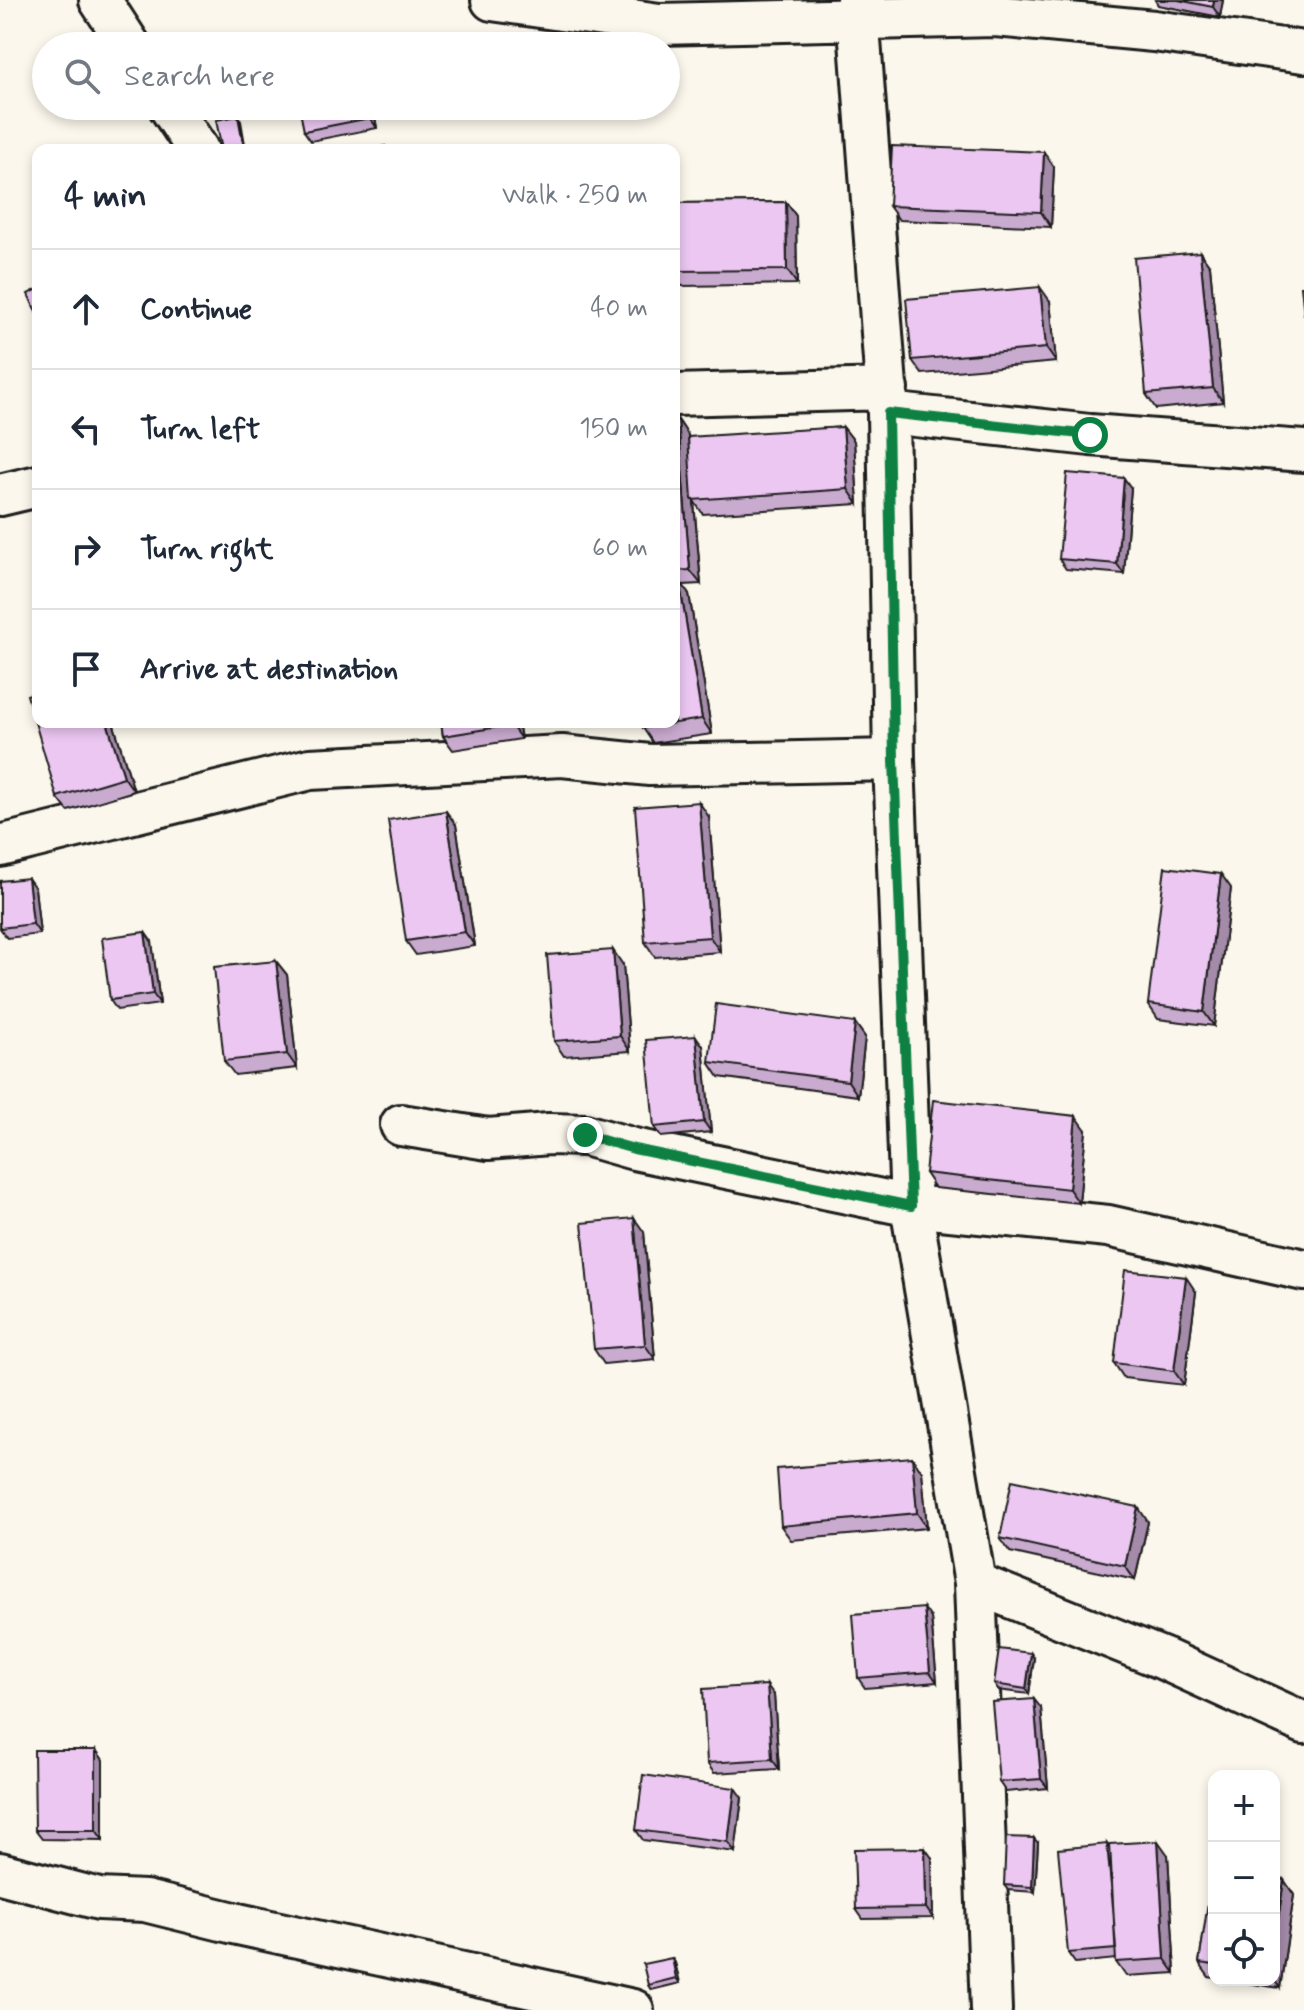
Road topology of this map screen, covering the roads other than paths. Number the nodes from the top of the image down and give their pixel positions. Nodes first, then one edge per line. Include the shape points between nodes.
1 (100, 0) edge
2 (492, 0) edge
3 (858, 10) edge
4 (121, 32) edge
5 (1304, 52) edge
6 (178, 120) edge
7 (194, 144) edge
8 (680, 395) edge
9 (888, 401) junction
10 (1304, 451) edge
11 (32, 487) edge
12 (0, 495) edge
13 (894, 760) junction
14 (0, 846) edge
15 (401, 1125) dead end
16 (911, 1206) junction
17 (1304, 1270) edge
18 (975, 1583) junction
19 (1304, 1723) edge
20 (0, 1873) edge
21 (633, 2010) edge
22 (991, 2010) edge

1 - 4 street
2 - 3 street via 659,24
3 - 5 street via 995,16
3 - 9 street
6 - 7 street
8 - 9 street
9 - 10 street via 1090,435
9 - 13 street
11 - 12 street
13 - 14 street via 650,765 562,756 310,769
13 - 16 street
15 - 16 street via 488,1139 585,1135
16 - 17 street via 1108,1226
16 - 18 street
18 - 19 street via 1164,1659
18 - 22 street
20 - 21 street via 99,1899 145,1901

